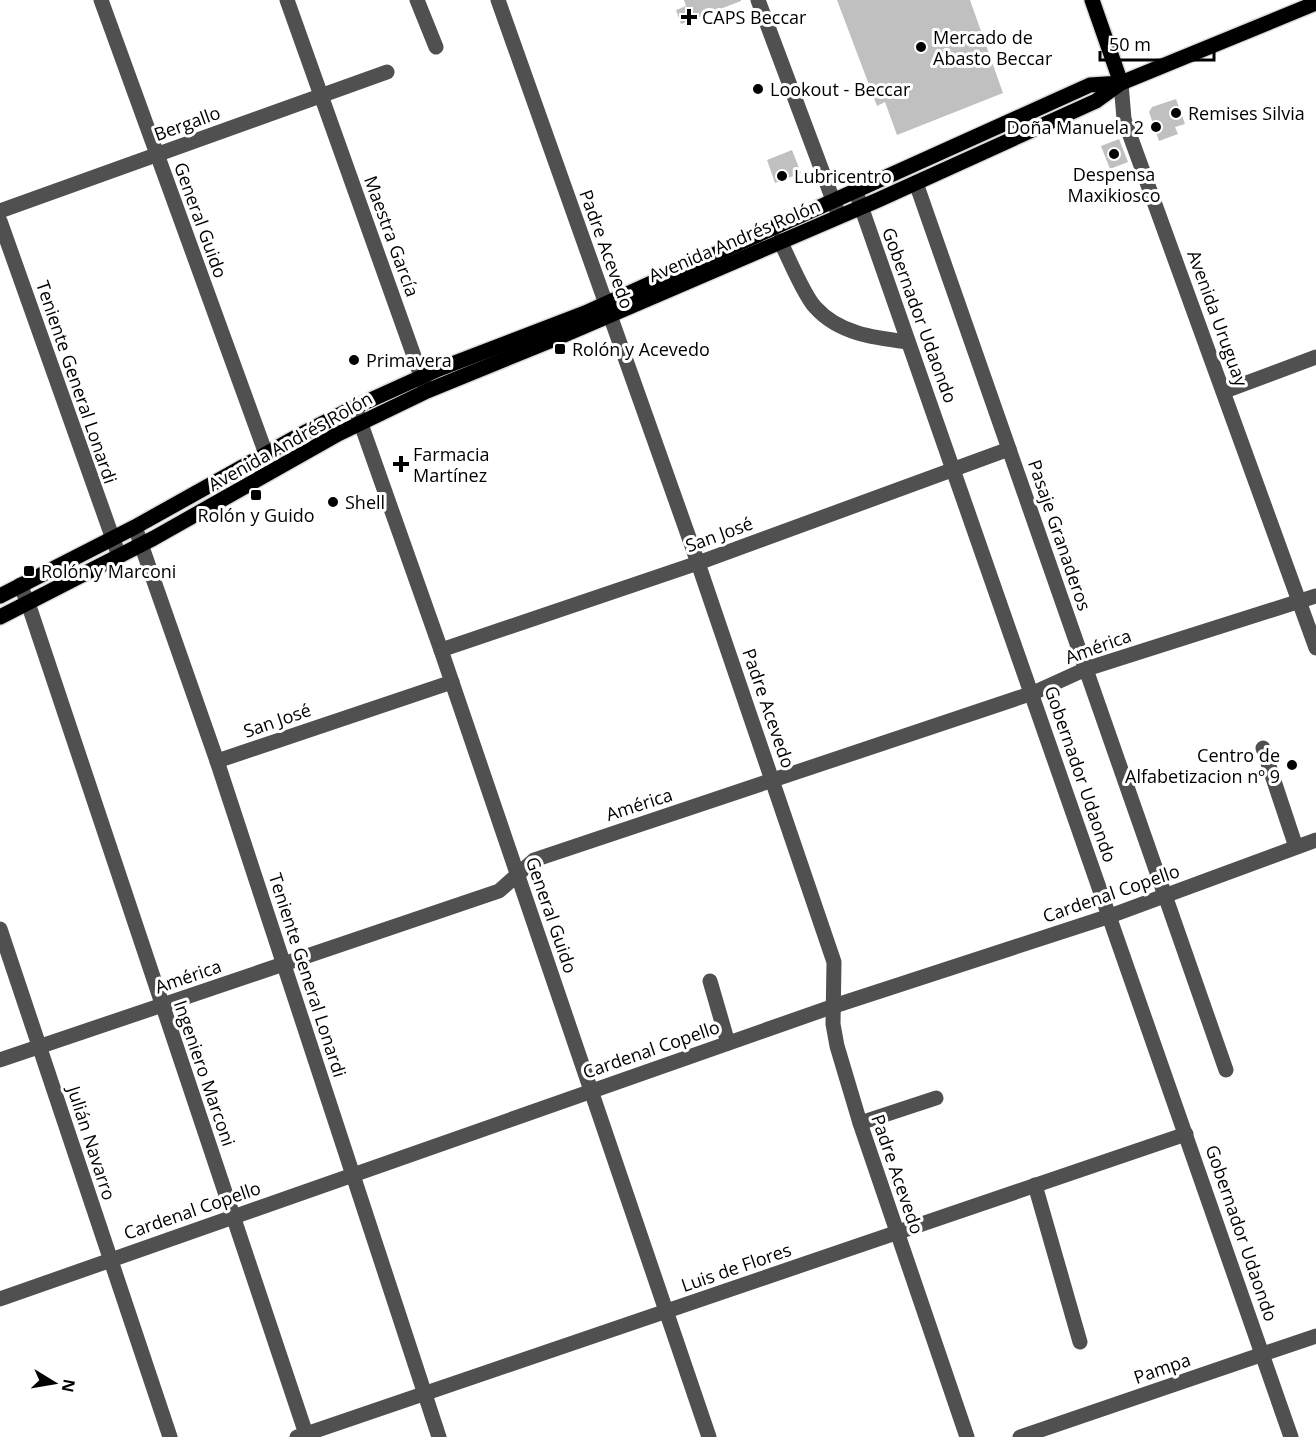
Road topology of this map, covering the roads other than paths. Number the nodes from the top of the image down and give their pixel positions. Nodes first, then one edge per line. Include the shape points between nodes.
1 (101, 0) edge
2 (287, 0) edge
3 (417, 0) edge
4 (498, 0) edge
5 (758, 0) edge
6 (1092, 0) edge
7 (1314, 4) edge
8 (436, 47) dead end
9 (387, 72) dead end
10 (1121, 84) junction
11 (321, 94) junction
12 (156, 155) junction
13 (916, 183) junction
14 (858, 200) junction
15 (837, 209) junction
16 (0, 211) edge
17 (0, 221) edge
18 (780, 241) junction
19 (608, 309) junction
20 (908, 342) junction
21 (1316, 357) edge
22 (424, 383) junction
23 (1225, 391) junction
24 (355, 407) junction
25 (360, 422) junction
26 (1009, 449) junction
27 (266, 454) junction
28 (954, 469) junction
29 (135, 527) junction
30 (112, 537) junction
31 (141, 545) junction
32 (119, 556) junction
33 (698, 563) junction
34 (20, 585) junction
35 (0, 596) edge
36 (1316, 596) edge
37 (1299, 600) junction
38 (28, 603) junction
39 (0, 617) edge
40 (1316, 648) edge
41 (441, 650) junction
42 (1086, 669) junction
43 (452, 682) junction
44 (1033, 693) junction
45 (1263, 748) dead end
46 (217, 761) junction
47 (773, 781) junction
48 (1316, 840) edge
49 (1296, 847) junction
50 (517, 874) junction
51 (1165, 896) junction
52 (1110, 916) junction
53 (0, 929) edge
54 (284, 963) junction
55 (710, 981) dead end
56 (162, 1005) junction
57 (834, 1006) junction
58 (728, 1043) junction
59 (40, 1046) junction
60 (0, 1060) edge
61 (1226, 1070) dead end
62 (591, 1091) junction
63 (936, 1098) dead end
64 (860, 1123) junction
65 (1186, 1134) junction
66 (352, 1175) junction
67 (1035, 1185) junction
68 (233, 1216) junction
69 (897, 1232) junction
70 (110, 1260) junction
71 (0, 1299) edge
72 (666, 1311) junction
73 (1316, 1336) edge
74 (1080, 1342) dead end
75 (1264, 1354) junction
76 (424, 1394) junction
77 (303, 1436) edge
78 (170, 1437) edge
79 (439, 1437) edge
80 (709, 1437) edge
81 (967, 1437) edge
82 (1020, 1437) edge
83 (1291, 1437) edge

1 - 12 street, General Guido
2 - 11 street, Maestra García
3 - 8 street
4 - 19 street, Padre Acevedo
5 - 15 street
6 - 10 main road, Avenida Uruguay
7 - 10 main road
9 - 11 street, Bergallo
10 - 13 main road, Avenida Andrés Rolón via 1096,101
10 - 14 main road, Avenida Andrés Rolón via 1090,85
10 - 23 street, Avenida Uruguay via 1124,119
11 - 12 street, Bergallo
11 - 22 street, Maestra García
12 - 16 street, Bergallo
12 - 27 street, General Guido
13 - 14 main road, Avenida Andrés Rolón
13 - 26 street, Pasaje Granaderos
14 - 15 main road, Avenida Andrés Rolón
14 - 20 street, Gobernador Udaondo
15 - 18 main road, Avenida Andrés Rolón
15 - 19 main road, Avenida Andrés Rolón
17 - 30 street, Teniente General Lonardi
18 - 19 main road, Avenida Andrés Rolón
18 - 20 street via 815,307 861,335
19 - 22 main road, Avenida Andrés Rolón
19 - 33 street, Padre Acevedo
20 - 28 street, Gobernador Udaondo
21 - 23 street
22 - 24 main road, Avenida Andrés Rolón
22 - 25 main road, Avenida Andrés Rolón
23 - 37 street, Avenida Uruguay
24 - 25 street, General Guido
24 - 27 main road, Avenida Andrés Rolón
25 - 31 main road, Avenida Andrés Rolón
25 - 41 street, General Guido
26 - 28 street, San José
26 - 42 street, Pasaje Granaderos
27 - 29 main road, Avenida Andrés Rolón
28 - 33 street, San José
28 - 44 street, Gobernador Udaondo
29 - 30 main road, Avenida Andrés Rolón
29 - 31 street, Teniente General Lonardi
30 - 32 street, Teniente General Lonardi
30 - 34 main road, Avenida Andrés Rolón
31 - 32 main road, Avenida Andrés Rolón
31 - 46 street, Teniente General Lonardi
32 - 38 main road, Avenida Andrés Rolón
33 - 41 street, San José
33 - 47 street, Padre Acevedo
34 - 35 main road, Avenida Andrés Rolón
34 - 38 street, Ingeniero Marconi
36 - 37 street, América
37 - 40 street, Avenida Uruguay
37 - 42 street, América
38 - 39 main road, Avenida Andrés Rolón
38 - 56 street, Ingeniero Marconi
41 - 43 street, General Guido
42 - 44 street, América
42 - 51 street, Pasaje Granaderos
43 - 46 street, San José
43 - 50 street, General Guido
44 - 47 street, América
44 - 52 street, Gobernador Udaondo
45 - 49 street
46 - 54 street, Teniente General Lonardi
47 - 50 street, América via 534,860
47 - 57 street, Padre Acevedo via 834,963
48 - 49 street, Cardenal Copello
49 - 51 street, Cardenal Copello
50 - 54 street, América via 499,891
50 - 62 street, General Guido
51 - 52 street, Cardenal Copello
51 - 61 street, Pasaje Granaderos
52 - 57 street, Cardenal Copello
52 - 65 street, Gobernador Udaondo
53 - 59 street, Julián Navarro
54 - 56 street, América
54 - 66 street, Teniente General Lonardi
55 - 58 street
56 - 59 street, América
56 - 68 street, Ingeniero Marconi
57 - 58 street, Cardenal Copello
57 - 64 street, Padre Acevedo via 837,1046
58 - 62 street, Cardenal Copello
59 - 60 street, América
59 - 70 street, Julián Navarro
62 - 66 street, Cardenal Copello
62 - 72 street, General Guido
63 - 64 street
64 - 69 street, Padre Acevedo
65 - 67 street, Luis de Flores
65 - 75 street, Gobernador Udaondo
66 - 68 street, Cardenal Copello
66 - 76 street, Teniente General Lonardi
67 - 69 street, Luis de Flores
67 - 74 street
68 - 70 street, Cardenal Copello
68 - 77 street, Ingeniero Marconi
69 - 72 street, Luis de Flores
69 - 81 street, Padre Acevedo
70 - 71 street, Cardenal Copello
70 - 78 street, Julián Navarro
72 - 76 street, Luis de Flores
72 - 80 street, General Guido
73 - 75 street, Pampa
75 - 82 street, Pampa
75 - 83 street, Gobernador Udaondo
76 - 77 street, Luis de Flores
76 - 79 street, Teniente General Lonardi

